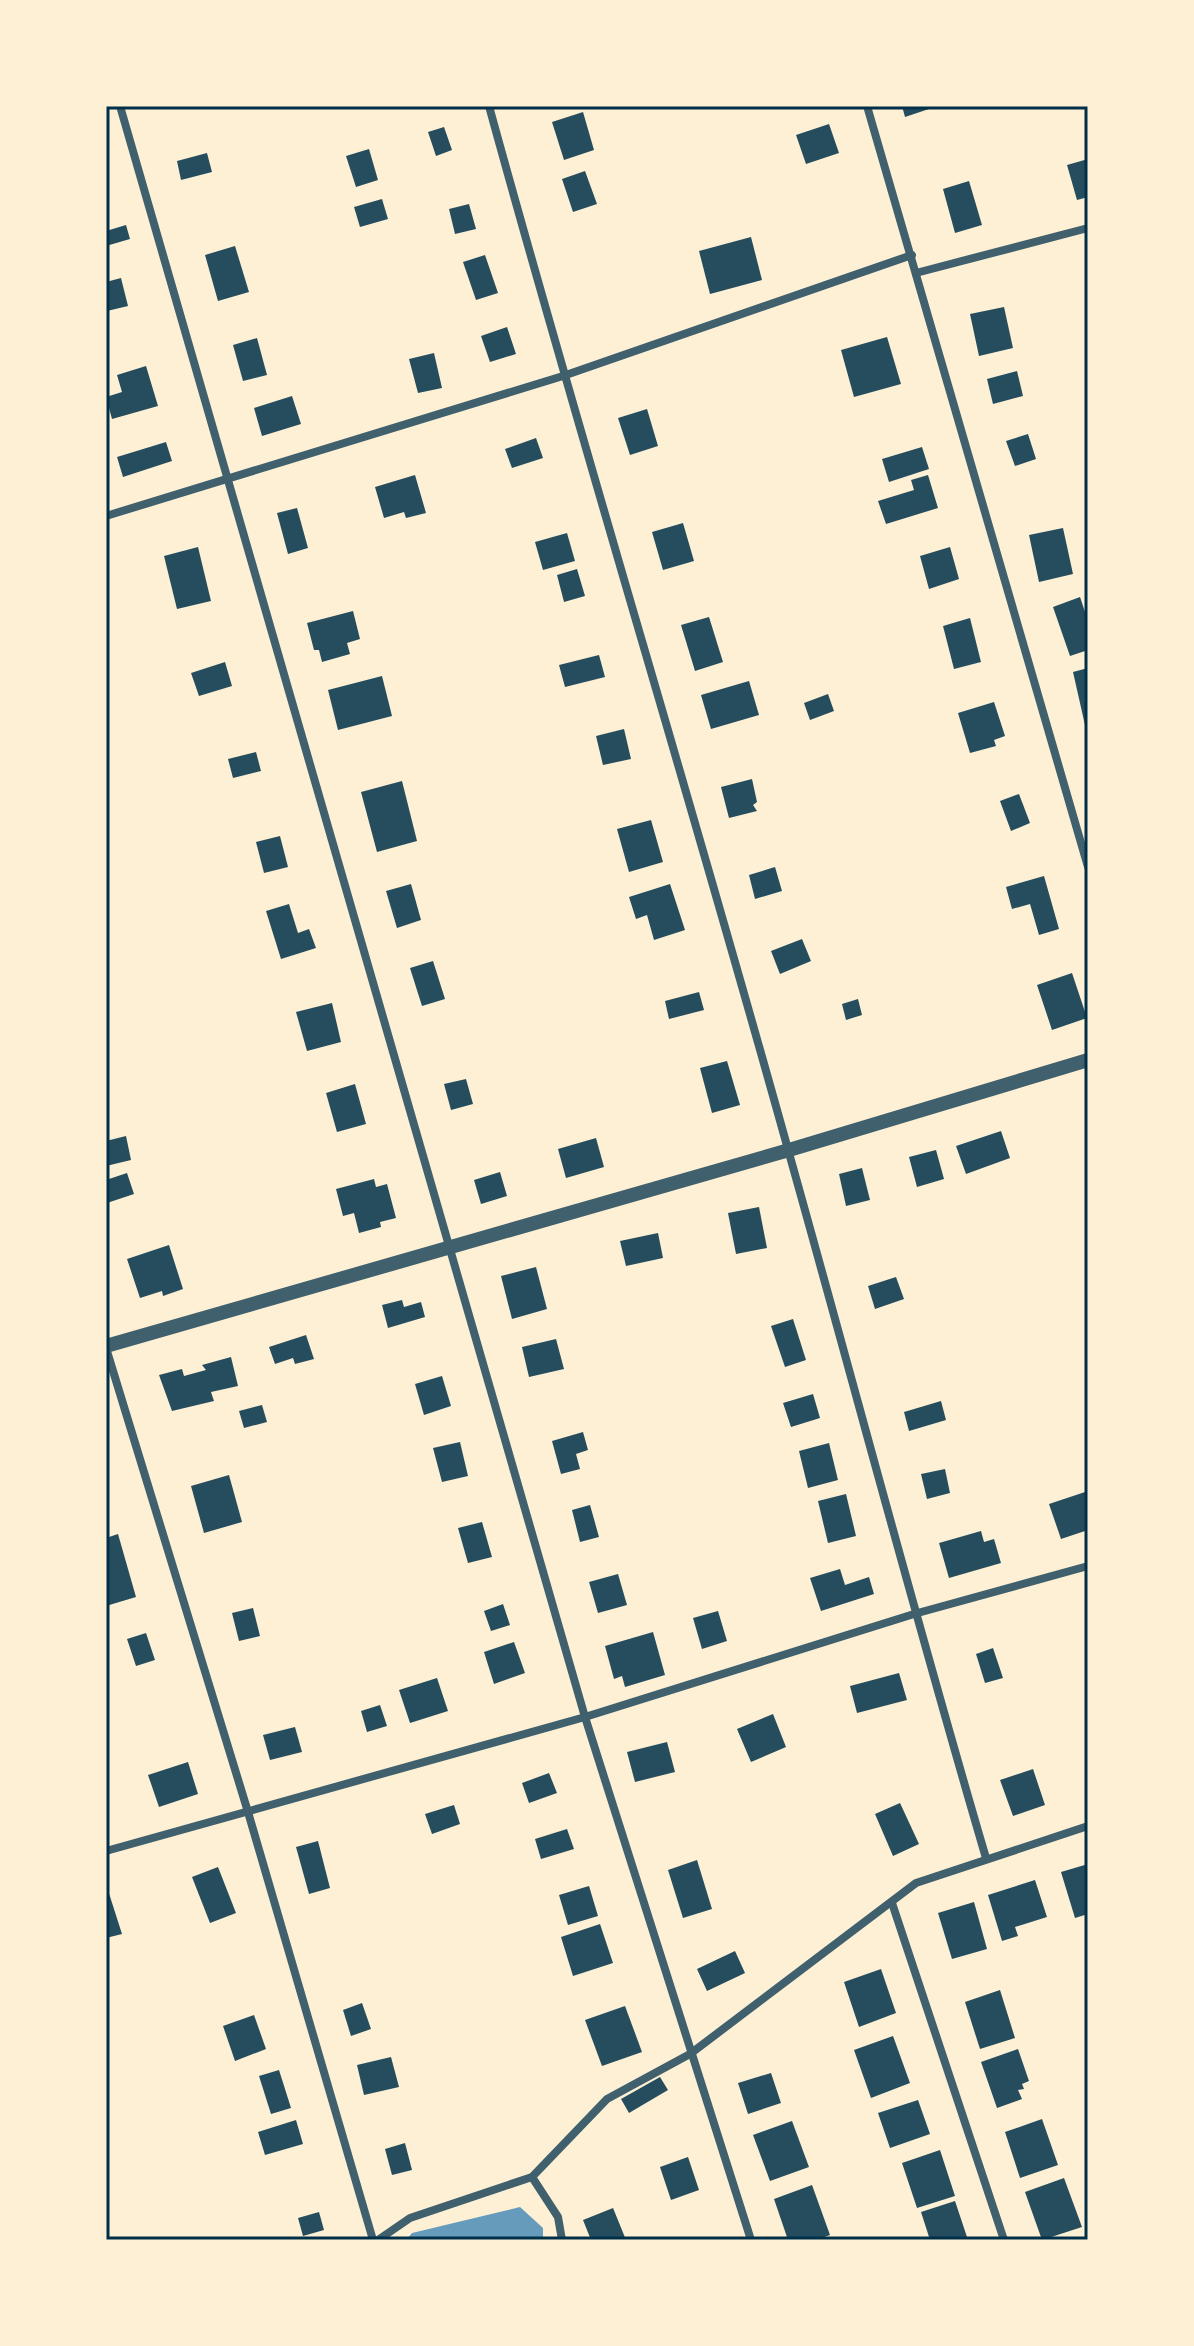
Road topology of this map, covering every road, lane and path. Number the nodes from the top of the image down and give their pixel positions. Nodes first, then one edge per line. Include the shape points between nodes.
1 (120, 106) edge
2 (489, 106) edge
3 (867, 106) edge
4 (1088, 228) edge
5 (912, 255) junction
6 (916, 273) junction
7 (563, 376) junction
8 (227, 478) junction
9 (106, 516) edge
10 (1088, 867) edge
11 (1088, 1060) edge
12 (789, 1150) junction
13 (452, 1247) junction
14 (106, 1347) edge
15 (1088, 1566) edge
16 (914, 1614) junction
17 (585, 1717) junction
18 (248, 1812) junction
19 (1088, 1826) edge
20 (106, 1851) edge
21 (986, 1858) junction
22 (892, 1903) junction
23 (690, 2054) junction
24 (532, 2177) junction
25 (376, 2240) edge
26 (562, 2240) edge
27 (751, 2240) edge
28 (1004, 2240) edge

1 - 8 street
2 - 7 street
3 - 5 street
4 - 6 street
5 - 6 street
5 - 7 street
6 - 10 street
7 - 8 street
7 - 12 street
8 - 9 street
8 - 13 street
11 - 12 street
12 - 13 street
12 - 16 street
13 - 14 street
13 - 17 street
14 - 18 street
15 - 16 street
16 - 17 street
16 - 21 street
17 - 18 street
17 - 23 street
18 - 20 street
18 - 25 street
19 - 21 street
21 - 22 street via 916,1883
22 - 23 street
22 - 28 street
23 - 24 street via 607,2099
23 - 27 street
24 - 25 street via 410,2218
24 - 26 street via 558,2217

